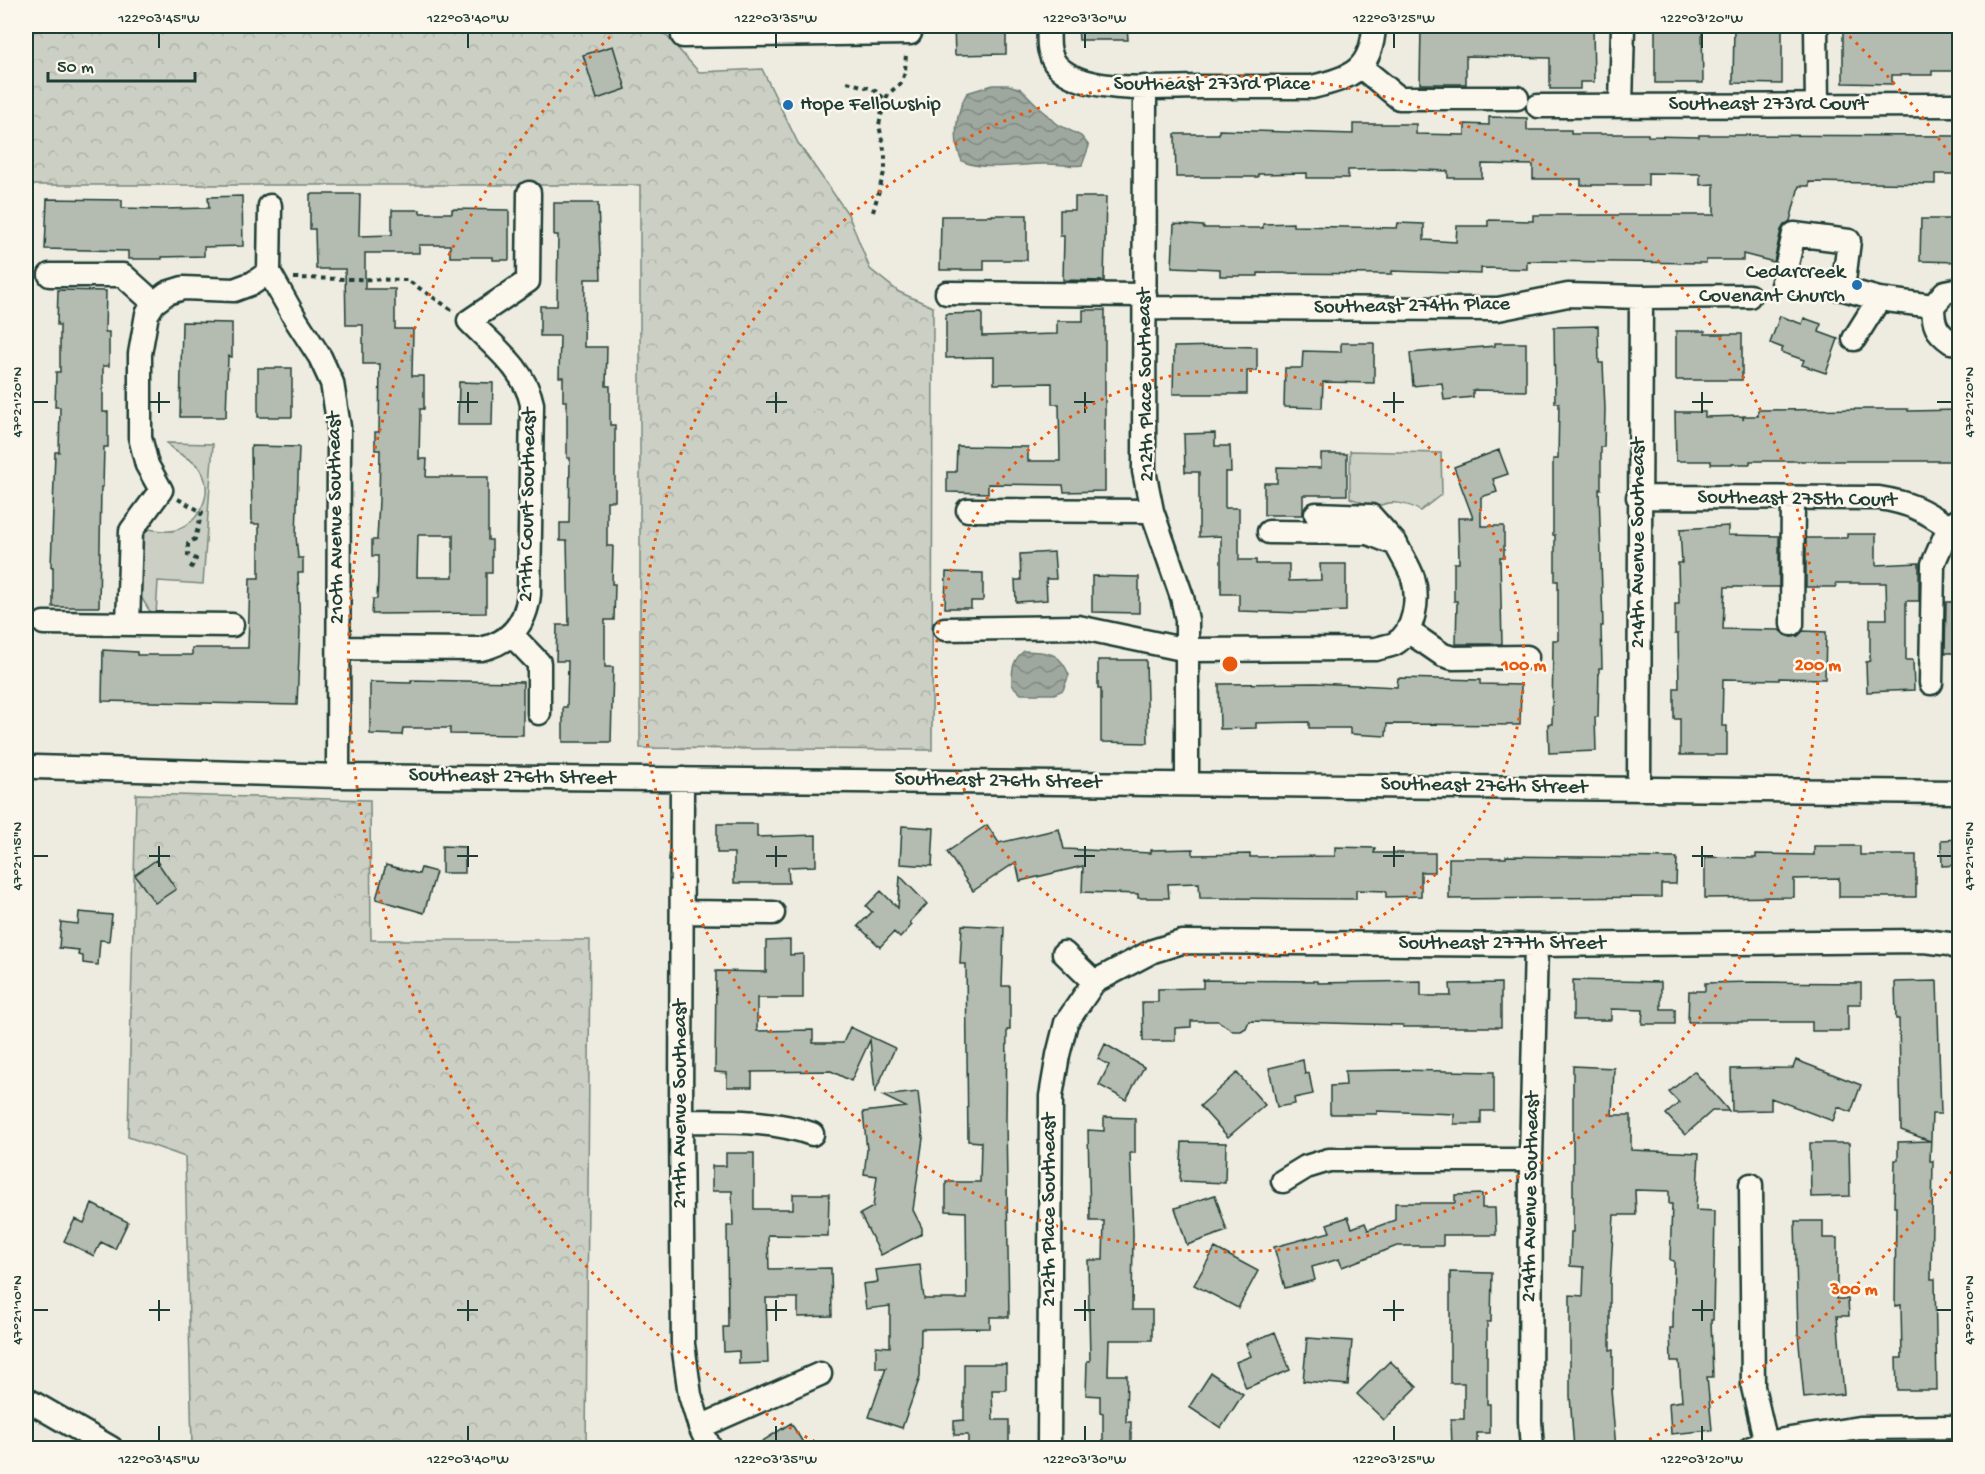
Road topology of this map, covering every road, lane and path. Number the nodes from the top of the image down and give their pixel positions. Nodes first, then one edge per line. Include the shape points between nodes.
1 (683, 26) edge
2 (1049, 26) edge
3 (1374, 26) edge
4 (1623, 26) edge
5 (1816, 26) edge
6 (908, 29) edge
7 (1361, 67) junction
8 (847, 82) dead end
9 (1145, 87) junction
10 (886, 100) junction
11 (1621, 105) junction
12 (1817, 105) junction
13 (1959, 105) edge
14 (529, 193) dead end
15 (270, 206) dead end
16 (873, 212) dead end
17 (50, 275) dead end
18 (271, 275) junction
19 (1843, 289) dead end
20 (1959, 289) edge
21 (947, 293) dead end
22 (1749, 296) dead end
23 (1641, 297) junction
24 (1879, 299) junction
25 (1146, 302) junction
26 (154, 303) junction
27 (1933, 306) junction
28 (469, 321) junction
29 (1854, 339) dead end
30 (1959, 343) edge
31 (161, 490) junction
32 (1638, 497) junction
33 (1794, 498) junction
34 (968, 510) dead end
35 (1152, 511) junction
36 (1316, 514) dead end
37 (1956, 529) edge
38 (1269, 532) dead end
39 (1396, 543) junction
40 (189, 571) dead end
41 (44, 623) dead end
42 (128, 624) junction
43 (1792, 624) dead end
44 (232, 625) dead end
45 (945, 630) dead end
46 (1408, 631) junction
47 (512, 634) junction
48 (339, 648) junction
49 (1187, 650) junction
50 (1527, 657) dead end
51 (1931, 683) dead end
52 (540, 712) dead end
53 (36, 767) dead end
54 (338, 776) junction
55 (682, 779) junction
56 (1187, 784) junction
57 (1639, 789) junction
58 (1959, 792) edge
59 (682, 912) junction
60 (773, 913) dead end
61 (1536, 945) junction
62 (1959, 949) edge
63 (1064, 953) dead end
64 (1094, 982) junction
65 (681, 1121) junction
66 (812, 1134) dead end
67 (1531, 1160) junction
68 (1283, 1181) dead end
69 (1751, 1185) dead end
70 (820, 1374) dead end
71 (26, 1399) edge
72 (700, 1427) junction
73 (1959, 1427) edge
74 (1758, 1446) edge
75 (111, 1449) edge
76 (710, 1449) edge
77 (1049, 1449) edge
78 (1532, 1449) edge

1 - 6 street via 683,36
2 - 9 street, Southeast 273rd Place via 1048,48 1062,71 1100,85
3 - 7 street via 1369,54
4 - 11 street
5 - 12 street
6 - 10 path via 905,73
7 - 9 street, Southeast 273rd Place via 1334,82 1312,87
7 - 11 street, Southeast 273rd Court via 1399,98
8 - 10 path via 873,89
9 - 25 street, 212th Place Southeast
10 - 16 path via 879,125 885,169
11 - 12 street, Southeast 273rd Court
12 - 13 street, Southeast 273rd Court
14 - 28 street via 528,281
15 - 18 street, 210th Avenue Southeast
17 - 26 street via 123,275
18 - 26 street via 234,290 183,288
18 - 28 path via 407,280
18 - 48 street, 210th Avenue Southeast via 332,383 339,427
19 - 24 street
20 - 27 street via 1945,292
21 - 25 street, Southeast 274th Place
22 - 23 street, Southeast 274th Place
23 - 25 street, Southeast 274th Place via 1568,295 1498,309
23 - 32 street, 214th Avenue Southeast
24 - 27 street
24 - 29 street
25 - 35 street, 212th Place Southeast via 1144,471
26 - 31 street via 143,326 140,354 140,437 147,465
27 - 30 street via 1936,329 1951,342
28 - 47 street, 211th Court Southeast via 518,371 532,404 529,594 525,617
31 - 40 path via 202,512 195,539 188,544 188,555 196,559
31 - 42 street via 131,531
32 - 33 street, Southeast 275th Court
32 - 57 street, 214th Avenue Southeast
33 - 37 street, Southeast 275th Court via 1880,498 1905,502
33 - 43 street
34 - 35 street
35 - 49 street, 212th Place Southeast via 1182,597
36 - 39 street via 1371,516
37 - 51 street via 1933,564
38 - 39 street via 1368,533
39 - 46 street via 1413,579 1414,610
41 - 42 street
42 - 44 street
45 - 49 street via 1078,627
46 - 49 street via 1393,645 1376,649
46 - 50 street via 1453,658
47 - 48 street via 481,649
47 - 52 street via 539,663
48 - 54 street, 210th Avenue Southeast
49 - 56 street, 212th Place Southeast
53 - 54 street, Southeast 276th Street
54 - 55 street, Southeast 276th Street
55 - 56 street, Southeast 276th Street
55 - 59 street, 211th Avenue Southeast
56 - 57 street, Southeast 276th Street
57 - 58 street, Southeast 276th Street
59 - 60 street
59 - 65 street, 211th Avenue Southeast
61 - 62 street, Southeast 277th Street via 1924,941
61 - 64 street, Southeast 277th Street via 1182,942 1154,951
61 - 67 street, 214th Avenue Southeast
63 - 64 street
64 - 77 street, 212th Place Southeast via 1066,1023 1051,1096
65 - 66 street via 770,1123
65 - 72 street, 211th Avenue Southeast via 682,1344
67 - 68 street via 1329,1160 1306,1167
67 - 78 street, 214th Avenue Southeast
69 - 74 street via 1753,1387
70 - 72 street
71 - 75 street
72 - 76 street, 211th Avenue Southeast
73 - 74 street via 1859,1428

